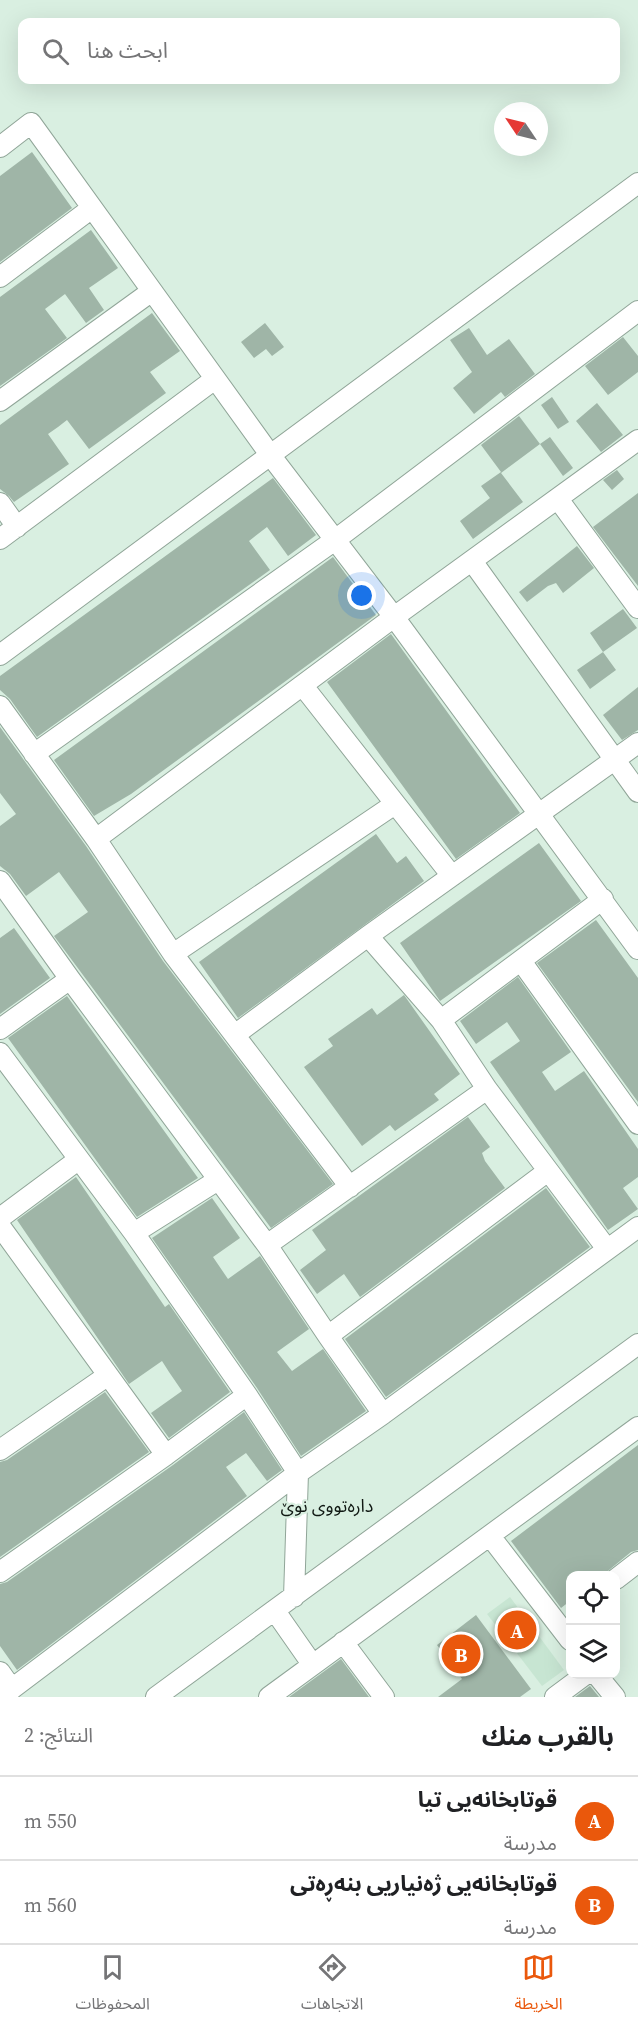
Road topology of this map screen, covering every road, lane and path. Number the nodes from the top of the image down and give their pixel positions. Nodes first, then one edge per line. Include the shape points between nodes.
1 (0, 147) edge
2 (636, 187) edge
3 (92, 208) junction
4 (0, 277) edge
5 (152, 291) junction
6 (638, 311) edge
7 (215, 380) junction
8 (0, 401) edge
9 (638, 440) edge
10 (271, 456) junction
11 (558, 499) junction
12 (0, 503) edge
13 (17, 526) junction
14 (0, 539) edge
15 (335, 540) junction
16 (472, 561) junction
17 (638, 608) edge
18 (394, 617) junction
19 (0, 656) edge
20 (303, 686) junction
21 (0, 706) edge
22 (638, 743) edge
23 (34, 754) junction
24 (614, 760) junction
25 (638, 792) edge
26 (395, 804) junction
27 (539, 814) junction
28 (96, 839) junction
29 (452, 876) junction
30 (4, 894) edge
31 (603, 899) junction
32 (368, 936) junction
33 (638, 949) edge
34 (173, 954) junction
35 (521, 961) junction
36 (70, 979) junction
37 (441, 1020) junction
38 (0, 1029) edge
39 (236, 1034) junction
40 (0, 1053) edge
41 (487, 1089) junction
42 (638, 1124) edge
43 (78, 1160) junction
44 (548, 1171) junction
45 (218, 1180) junction
46 (351, 1187) junction
47 (0, 1218) edge
48 (0, 1226) edge
49 (638, 1227) edge
50 (134, 1233) junction
51 (267, 1245) junction
52 (607, 1250) junction
53 (328, 1336) junction
54 (638, 1344) edge
55 (107, 1376) junction
56 (247, 1395) junction
57 (383, 1413) junction
58 (638, 1427) edge
59 (0, 1450) edge
60 (166, 1455) junction
61 (298, 1473) junction
62 (490, 1536) junction
63 (638, 1562) edge
64 (0, 1572) edge
65 (620, 1575) edge
66 (294, 1597) junction
67 (275, 1611) junction
68 (564, 1618) edge
69 (343, 1642) junction
70 (312, 1664) junction
71 (0, 1672) edge
72 (579, 1679) edge
73 (600, 1679) edge
74 (7, 1693) edge
75 (156, 1697) edge
76 (269, 1697) edge
77 (384, 1697) edge
78 (555, 1697) edge
79 (615, 1697) edge

1 - 3 street via 31,123
2 - 10 street
3 - 4 street
3 - 5 street
5 - 7 street
5 - 8 street
6 - 15 street
7 - 10 street
7 - 13 street
9 - 11 street
10 - 15 street
10 - 19 street
11 - 16 street
11 - 17 street
12 - 13 street
13 - 14 street
15 - 18 street
15 - 23 street
16 - 18 street
16 - 24 street
18 - 20 street
18 - 27 street
20 - 26 street
20 - 28 street
21 - 23 street
22 - 24 street
23 - 28 street
24 - 25 street
24 - 27 street
26 - 29 street
26 - 34 street
27 - 29 street
27 - 31 street
28 - 34 street
29 - 32 street
30 - 36 street
31 - 33 street
31 - 35 street
32 - 37 street
32 - 39 street
34 - 39 street
35 - 37 street
35 - 42 street
36 - 38 street
36 - 45 street
37 - 41 street
39 - 46 street
40 - 43 street
41 - 44 street
41 - 46 street
43 - 47 street
43 - 50 street
44 - 52 street
44 - 53 street
45 - 50 street
45 - 51 street
46 - 51 street
48 - 55 street
49 - 52 street
50 - 56 street
51 - 53 street
52 - 57 street
53 - 57 street
54 - 66 street
55 - 59 street
55 - 60 street
56 - 60 street
56 - 61 street
57 - 61 street
58 - 62 street
60 - 64 street
61 - 66 street
61 - 74 street
62 - 68 street
62 - 69 street
63 - 65 street
66 - 67 street
67 - 70 street
67 - 75 street
69 - 70 street
69 - 77 street
70 - 76 street
71 - 74 street
72 - 78 street
73 - 79 street

